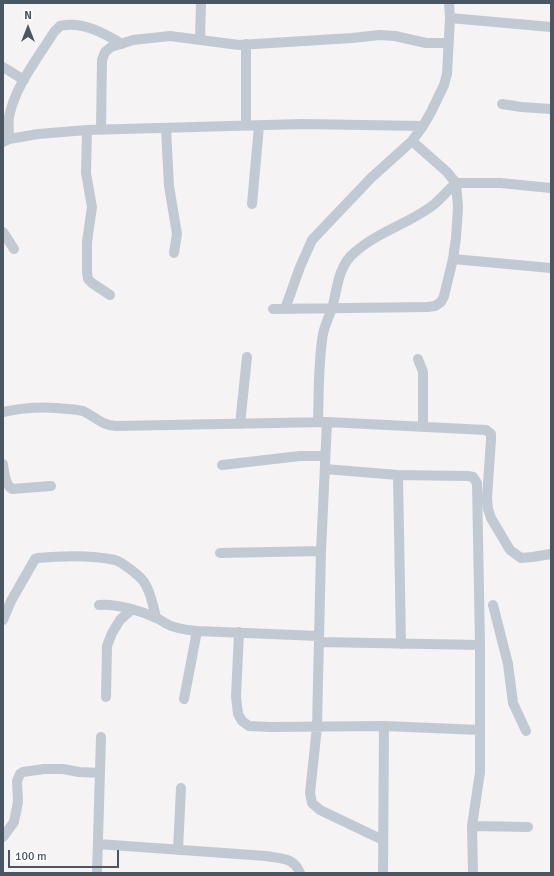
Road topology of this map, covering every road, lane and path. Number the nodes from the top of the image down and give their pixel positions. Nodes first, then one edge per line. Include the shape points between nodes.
1 (201, 3) edge
2 (449, 3) edge
3 (450, 18) junction
4 (551, 27) edge
5 (200, 40) junction
6 (448, 43) junction
7 (122, 44) junction
8 (246, 44) junction
9 (3, 66) edge
10 (24, 80) junction
11 (502, 104) dead end
12 (551, 109) edge
13 (246, 126) junction
14 (259, 126) junction
15 (423, 126) junction
16 (166, 128) junction
17 (87, 130) junction
18 (101, 130) junction
19 (6, 140) edge
20 (412, 141) junction
21 (456, 183) junction
22 (551, 188) edge
23 (252, 204) dead end
24 (3, 232) edge
25 (14, 249) dead end
26 (174, 253) dead end
27 (453, 260) junction
28 (551, 268) edge
29 (110, 295) dead end
30 (332, 308) junction
31 (273, 309) dead end
32 (285, 309) junction
33 (247, 357) dead end
34 (418, 359) dead end
35 (3, 412) edge
36 (323, 422) junction
37 (240, 424) junction
38 (423, 426) junction
39 (325, 456) junction
40 (3, 464) edge
41 (222, 465) dead end
42 (325, 469) junction
43 (398, 475) junction
44 (51, 486) dead end
45 (321, 551) junction
46 (220, 553) dead end
47 (551, 554) edge
48 (99, 605) dead end
49 (493, 605) dead end
50 (131, 610) junction
51 (156, 618) junction
52 (3, 620) edge
53 (197, 631) junction
54 (239, 632) junction
55 (319, 639) junction
56 (401, 644) junction
57 (480, 645) junction
58 (106, 697) dead end
59 (184, 699) dead end
60 (384, 726) junction
61 (317, 727) junction
62 (480, 730) junction
63 (526, 731) dead end
64 (101, 737) dead end
65 (100, 773) junction
66 (181, 788) dead end
67 (472, 826) junction
68 (528, 827) dead end
69 (3, 837) edge
70 (383, 840) junction
71 (98, 844) junction
72 (178, 850) junction
73 (97, 873) edge
74 (300, 873) edge
75 (383, 873) edge
76 (473, 873) edge

1 - 5 street
2 - 3 street
3 - 4 street
3 - 6 street
5 - 7 street via 170,36 132,40
5 - 8 street
6 - 8 street via 426,43 380,35
6 - 15 street via 444,85
7 - 10 street via 105,34 77,24 60,26
7 - 18 street via 111,47 105,52 102,60
8 - 13 street
9 - 10 street
10 - 19 street via 9,118
11 - 12 street
13 - 14 street
13 - 16 street
14 - 15 street
14 - 23 street
15 - 20 street
16 - 18 street
16 - 26 street via 169,186 177,234
17 - 18 street
17 - 19 street via 61,131
17 - 29 street via 86,173 92,207 87,242 87,273 92,283
20 - 21 street
20 - 32 street via 371,178 312,240
21 - 22 street via 500,183
21 - 27 street via 458,207
21 - 30 street via 432,206 375,237 353,253 341,273
24 - 25 street
27 - 28 street
27 - 30 street via 444,296 435,306
30 - 32 street
30 - 36 street via 323,334
31 - 32 street
33 - 37 street
34 - 38 street via 423,372
35 - 37 street via 35,407 66,408 82,411 108,425 116,426
36 - 37 street
36 - 38 street
36 - 39 street
38 - 47 street via 486,430 491,434 487,498 492,518 510,550 521,558
39 - 41 street via 300,456
39 - 42 street
40 - 44 street via 7,484 12,489
42 - 43 street
42 - 45 street
43 - 56 street
43 - 57 street via 468,476 476,479
45 - 46 street
45 - 55 street
48 - 50 street via 108,604
49 - 63 street via 508,664 513,703
50 - 51 street
50 - 58 street via 120,620 107,646
51 - 52 street via 144,582 116,560 63,556 35,559
51 - 53 street via 167,625
53 - 54 street
53 - 59 street
54 - 55 street
54 - 61 street via 236,697 238,714 242,721 249,726
55 - 56 street
55 - 61 street
56 - 57 street
57 - 62 street
60 - 61 street
60 - 62 street
60 - 70 street
61 - 70 street via 310,793 312,803 320,810
62 - 67 street via 480,772
64 - 65 street
65 - 69 street via 44,768 23,772 17,781 18,802 14,822
65 - 71 street
66 - 72 street
67 - 68 street
67 - 76 street
70 - 75 street
71 - 72 street
71 - 73 street
72 - 74 street via 236,853 290,861 296,864

